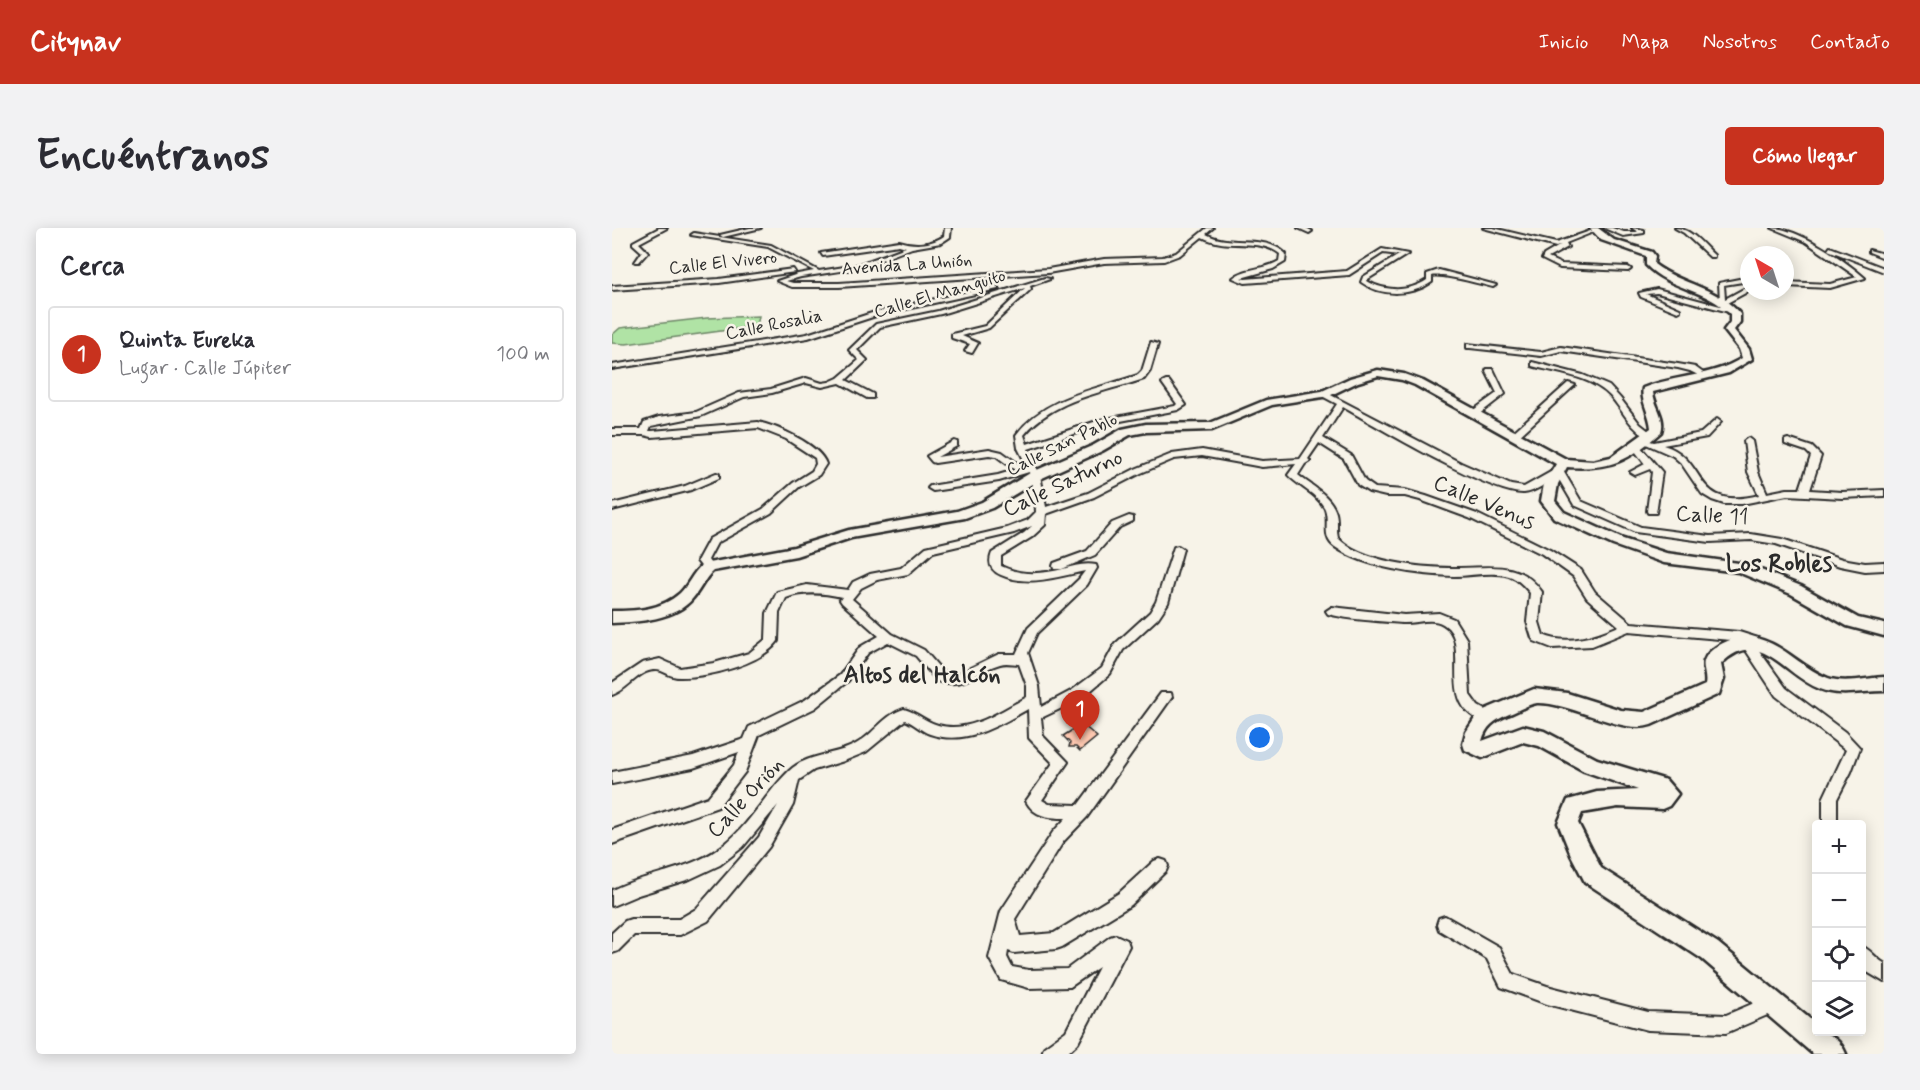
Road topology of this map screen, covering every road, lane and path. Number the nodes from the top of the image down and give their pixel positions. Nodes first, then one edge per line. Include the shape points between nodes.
1 (664, 228) edge
2 (758, 228) edge
3 (948, 228) edge
4 (1210, 228) edge
5 (1301, 228) edge
6 (1486, 228) edge
7 (1607, 228) edge
8 (1635, 228) edge
9 (1678, 228) edge
10 (1777, 228) edge
11 (1594, 229) edge
12 (1309, 231) dead end
13 (1201, 234) junction
14 (694, 235) dead end
15 (710, 237) junction
16 (1801, 238) junction
17 (1563, 244) junction
18 (911, 247) junction
19 (1871, 251) dead end
20 (823, 255) dead end
21 (1712, 256) dead end
22 (1884, 256) edge
23 (637, 261) dead end
24 (1113, 261) junction
25 (1628, 269) dead end
26 (816, 270) junction
27 (1884, 270) edge
28 (836, 272) junction
29 (1043, 280) junction
30 (1740, 281) edge
31 (1794, 284) edge
32 (1493, 285) dead end
33 (612, 288) edge
34 (1740, 293) edge
35 (1724, 301) junction
36 (1678, 310) dead end
37 (1733, 311) junction
38 (1154, 344) dead end
39 (1470, 346) dead end
40 (969, 351) dead end
41 (1535, 364) dead end
42 (612, 367) edge
43 (1490, 371) dead end
44 (1702, 375) junction
45 (842, 380) junction
46 (1166, 383) dead end
47 (1571, 386) dead end
48 (1325, 394) junction
49 (870, 396) dead end
50 (1342, 403) junction
51 (1475, 414) junction
52 (1717, 422) dead end
53 (612, 432) edge
54 (644, 432) junction
55 (1514, 436) junction
56 (1317, 439) junction
57 (1650, 440) junction
58 (1748, 441) dead end
59 (1788, 442) dead end
60 (954, 444) dead end
61 (1636, 447) junction
62 (1022, 448) junction
63 (1305, 461) junction
64 (1651, 465) junction
65 (1561, 467) junction
66 (1030, 472) junction
67 (1635, 472) dead end
68 (716, 476) dead end
69 (933, 488) dead end
70 (1804, 493) junction
71 (1884, 494) edge
72 (1764, 496) junction
73 (612, 507) edge
74 (1652, 511) dead end
75 (1041, 512) junction
76 (1129, 519) dead end
77 (1179, 549) dead end
78 (1884, 566) edge
79 (708, 567) junction
80 (1023, 578) junction
81 (850, 594) junction
82 (1332, 611) dead end
83 (612, 617) edge
84 (1628, 627) junction
85 (1884, 630) edge
86 (888, 637) junction
87 (1747, 643) junction
88 (1770, 647) junction
89 (1024, 659) junction
90 (1881, 687) edge
91 (612, 690) edge
92 (1166, 697) dead end
93 (1033, 700) junction
94 (1034, 716) junction
95 (1485, 717) junction
96 (749, 743) junction
97 (794, 775) junction
98 (612, 778) edge
99 (1082, 812) junction
100 (1830, 820) edge
101 (612, 837) edge
102 (1160, 866) dead end
103 (612, 898) edge
104 (1006, 917) junction
105 (1445, 924) dead end
106 (612, 945) edge
107 (1866, 961) edge
108 (1884, 973) edge
109 (1773, 1004) junction
110 (1051, 1054) edge
111 (1833, 1054) edge

1 - 23 street via 635,243 645,252
2 - 15 street
3 - 18 street, Avenida La Unión via 945,240
4 - 13 street, Avenida La Unión
5 - 12 street
6 - 17 street via 1547,244
7 - 8 street via 1623,234 1641,234
9 - 21 street
10 - 16 street
11 - 17 street
11 - 35 street via 1608,239 1649,254 1648,263 1665,277
13 - 24 street, Avenida La Unión via 1172,257
13 - 32 street via 1218,242 1270,246 1283,254 1282,262 1274,268 1240,275 1236,278 1239,280 1349,273 1388,250 1405,254 1365,278 1370,286 1415,289 1430,281 1429,275 1439,272 1455,279
14 - 15 street
15 - 26 street via 769,246
16 - 27 street
16 - 31 street via 1862,278 1830,286
17 - 25 street via 1566,246 1545,259 1556,266
18 - 20 street via 899,243
18 - 28 street, Avenida La Unión
19 - 22 street
24 - 28 street, Avenida La Unión via 1048,271 839,285 792,285 780,281 790,276
24 - 29 street, Calle Rosalia via 1095,269
26 - 28 street, Calle El Vivero
26 - 33 street, Calle El Vivero
29 - 40 street via 1021,293 987,327 955,336 974,343
29 - 42 street, Calle Rosalia via 877,313 808,336
29 - 45 street, Calle El Manguito via 939,313 878,325 853,350 863,360
30 - 35 street via 1721,284
34 - 35 street
35 - 37 street
36 - 37 street via 1642,293 1657,291
37 - 44 street via 1735,322 1729,330 1747,359 1740,365
38 - 62 street via 1141,377 1072,399 1041,415 1027,424 1020,435
39 - 44 street via 1541,354 1561,349 1678,366
41 - 57 street via 1608,390
43 - 51 street via 1501,394
44 - 57 street via 1664,382 1647,390 1657,429
45 - 49 street
45 - 54 street via 822,385 806,380 742,395 698,414 651,422
46 - 62 street via 1182,405 1178,408 1103,422
47 - 55 street
48 - 50 street
48 - 51 street, Calle San Pablo via 1378,373 1404,377
48 - 66 street, Calle San Pablo via 1270,402 1212,426 1126,432 1098,448
50 - 56 street
50 - 65 street via 1459,466 1509,488 1523,490
51 - 55 street, Calle San Pablo
52 - 57 street via 1704,435
53 - 54 street
54 - 79 street via 758,425 789,437 819,457 821,464 816,473 767,511 713,541 702,561
55 - 65 street, Calle San Pablo
56 - 63 street
56 - 84 street, Calle Venus via 1348,457 1361,483 1372,490 1423,498 1473,516 1546,552 1578,573 1591,595
57 - 61 street
57 - 72 street via 1680,455 1703,490 1715,498 1743,502
58 - 72 street via 1753,472
59 - 70 street via 1809,449 1816,456
60 - 66 street via 932,456 934,460 989,452
61 - 64 street
61 - 65 street via 1615,460
62 - 66 street
63 - 75 street, Calle Saturno via 1262,464 1202,453 1172,457 1091,495
63 - 84 street via 1293,476 1331,511 1330,533 1334,541 1367,559 1424,569 1494,569 1514,574 1529,581 1536,592 1533,622 1538,638 1552,644 1592,642
64 - 67 street
64 - 74 street via 1657,472
65 - 78 street, Calle 11 via 1577,503 1639,530 1710,539 1750,537 1840,562
65 - 85 street via 1551,484 1548,501 1559,514 1585,529 1664,558 1741,567 1796,590 1852,622
66 - 69 street
66 - 75 street
66 - 79 street, Calle San Pablo via 987,505 960,515 849,534 796,551
68 - 73 street via 688,488
70 - 71 street
70 - 72 street
75 - 80 street via 1041,523 996,555 996,568
75 - 81 street, Calle Saturno via 1032,522 1010,531 930,549 904,571 874,577 857,585
76 - 80 street via 1116,525 1091,553
77 - 94 street via 1162,603 1119,647 1106,671 1076,695
79 - 83 street via 687,596 670,607 642,616
80 - 89 street via 1092,568 1083,582 1032,631 1022,653
81 - 86 street via 846,600
81 - 91 street via 814,588 781,595 773,613 772,641 753,656 680,673 660,664 642,668
82 - 95 street via 1404,619 1439,617 1449,622 1461,640 1464,696 1473,710
84 - 88 street via 1739,636
86 - 89 street via 920,653 941,678 960,679 999,659
86 - 96 street via 864,650 844,678 810,704 754,731
87 - 88 street
87 - 95 street via 1729,646 1712,662 1713,689 1645,720 1621,717 1567,700 1534,696
87 - 100 street via 1780,692 1853,748 1830,799
88 - 90 street via 1826,685
89 - 93 street via 1034,686
92 - 99 street
93 - 94 street
93 - 97 street, Calle Orión via 963,733 949,734 930,728 917,717 904,714 891,720 859,749 809,764
94 - 99 street via 1036,738 1060,762 1033,801 1046,811
95 - 109 street via 1472,744 1482,750 1523,734 1544,740 1591,765 1659,786 1668,794 1662,800 1601,798 1575,806 1568,823 1578,848 1593,875 1710,951
96 - 98 street via 693,762
96 - 101 street via 740,768 713,802
97 - 103 street, Calle Orión via 752,827 717,859 690,873
97 - 106 street via 786,805 764,842 702,915 681,927 630,927
99 - 104 street via 1059,837
102 - 104 street via 1125,899 1056,941 1014,945
104 - 110 street via 998,958 1007,974 1029,979 1070,978 1116,943 1121,946 1072,1037
105 - 109 street via 1492,953 1507,981 1648,1021 1726,1024
107 - 108 street
109 - 111 street

